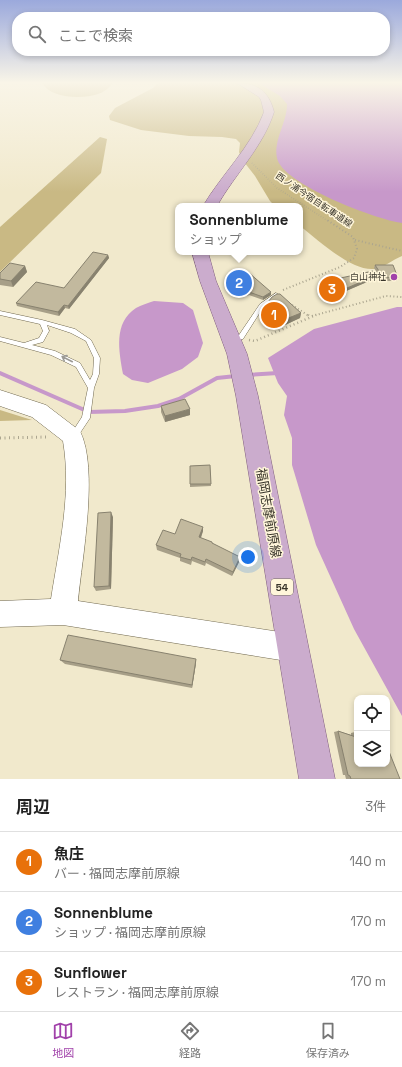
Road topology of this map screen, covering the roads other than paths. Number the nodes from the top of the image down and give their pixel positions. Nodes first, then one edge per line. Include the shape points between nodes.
1 (267, 119) edge
2 (212, 203) edge
3 (201, 255) edge
4 (276, 294) edge
5 (0, 313) edge
6 (42, 322) junction
7 (0, 339) edge
8 (237, 343) junction
9 (25, 345) junction
10 (91, 388) junction
11 (0, 398) edge
12 (80, 427) junction
13 (63, 612) junction
14 (0, 614) edge
15 (293, 648) junction
16 (317, 779) edge

1 - 2 main road
3 - 8 main road, 福岡志摩前原線 / 54 via 208,281
4 - 8 lane via 262,305
5 - 6 lane
6 - 9 lane via 46,331 41,340
6 - 10 lane via 73,331 88,340 97,358 96,374
7 - 9 lane
8 - 15 main road, 福岡志摩前原線 / 54
10 -> 9 lane via 78,365 53,352
10 - 12 lane
11 - 12 street
12 - 13 street via 78,491
13 - 14 street
13 - 15 street
15 - 16 main road, 福岡志摩前原線 / 54

